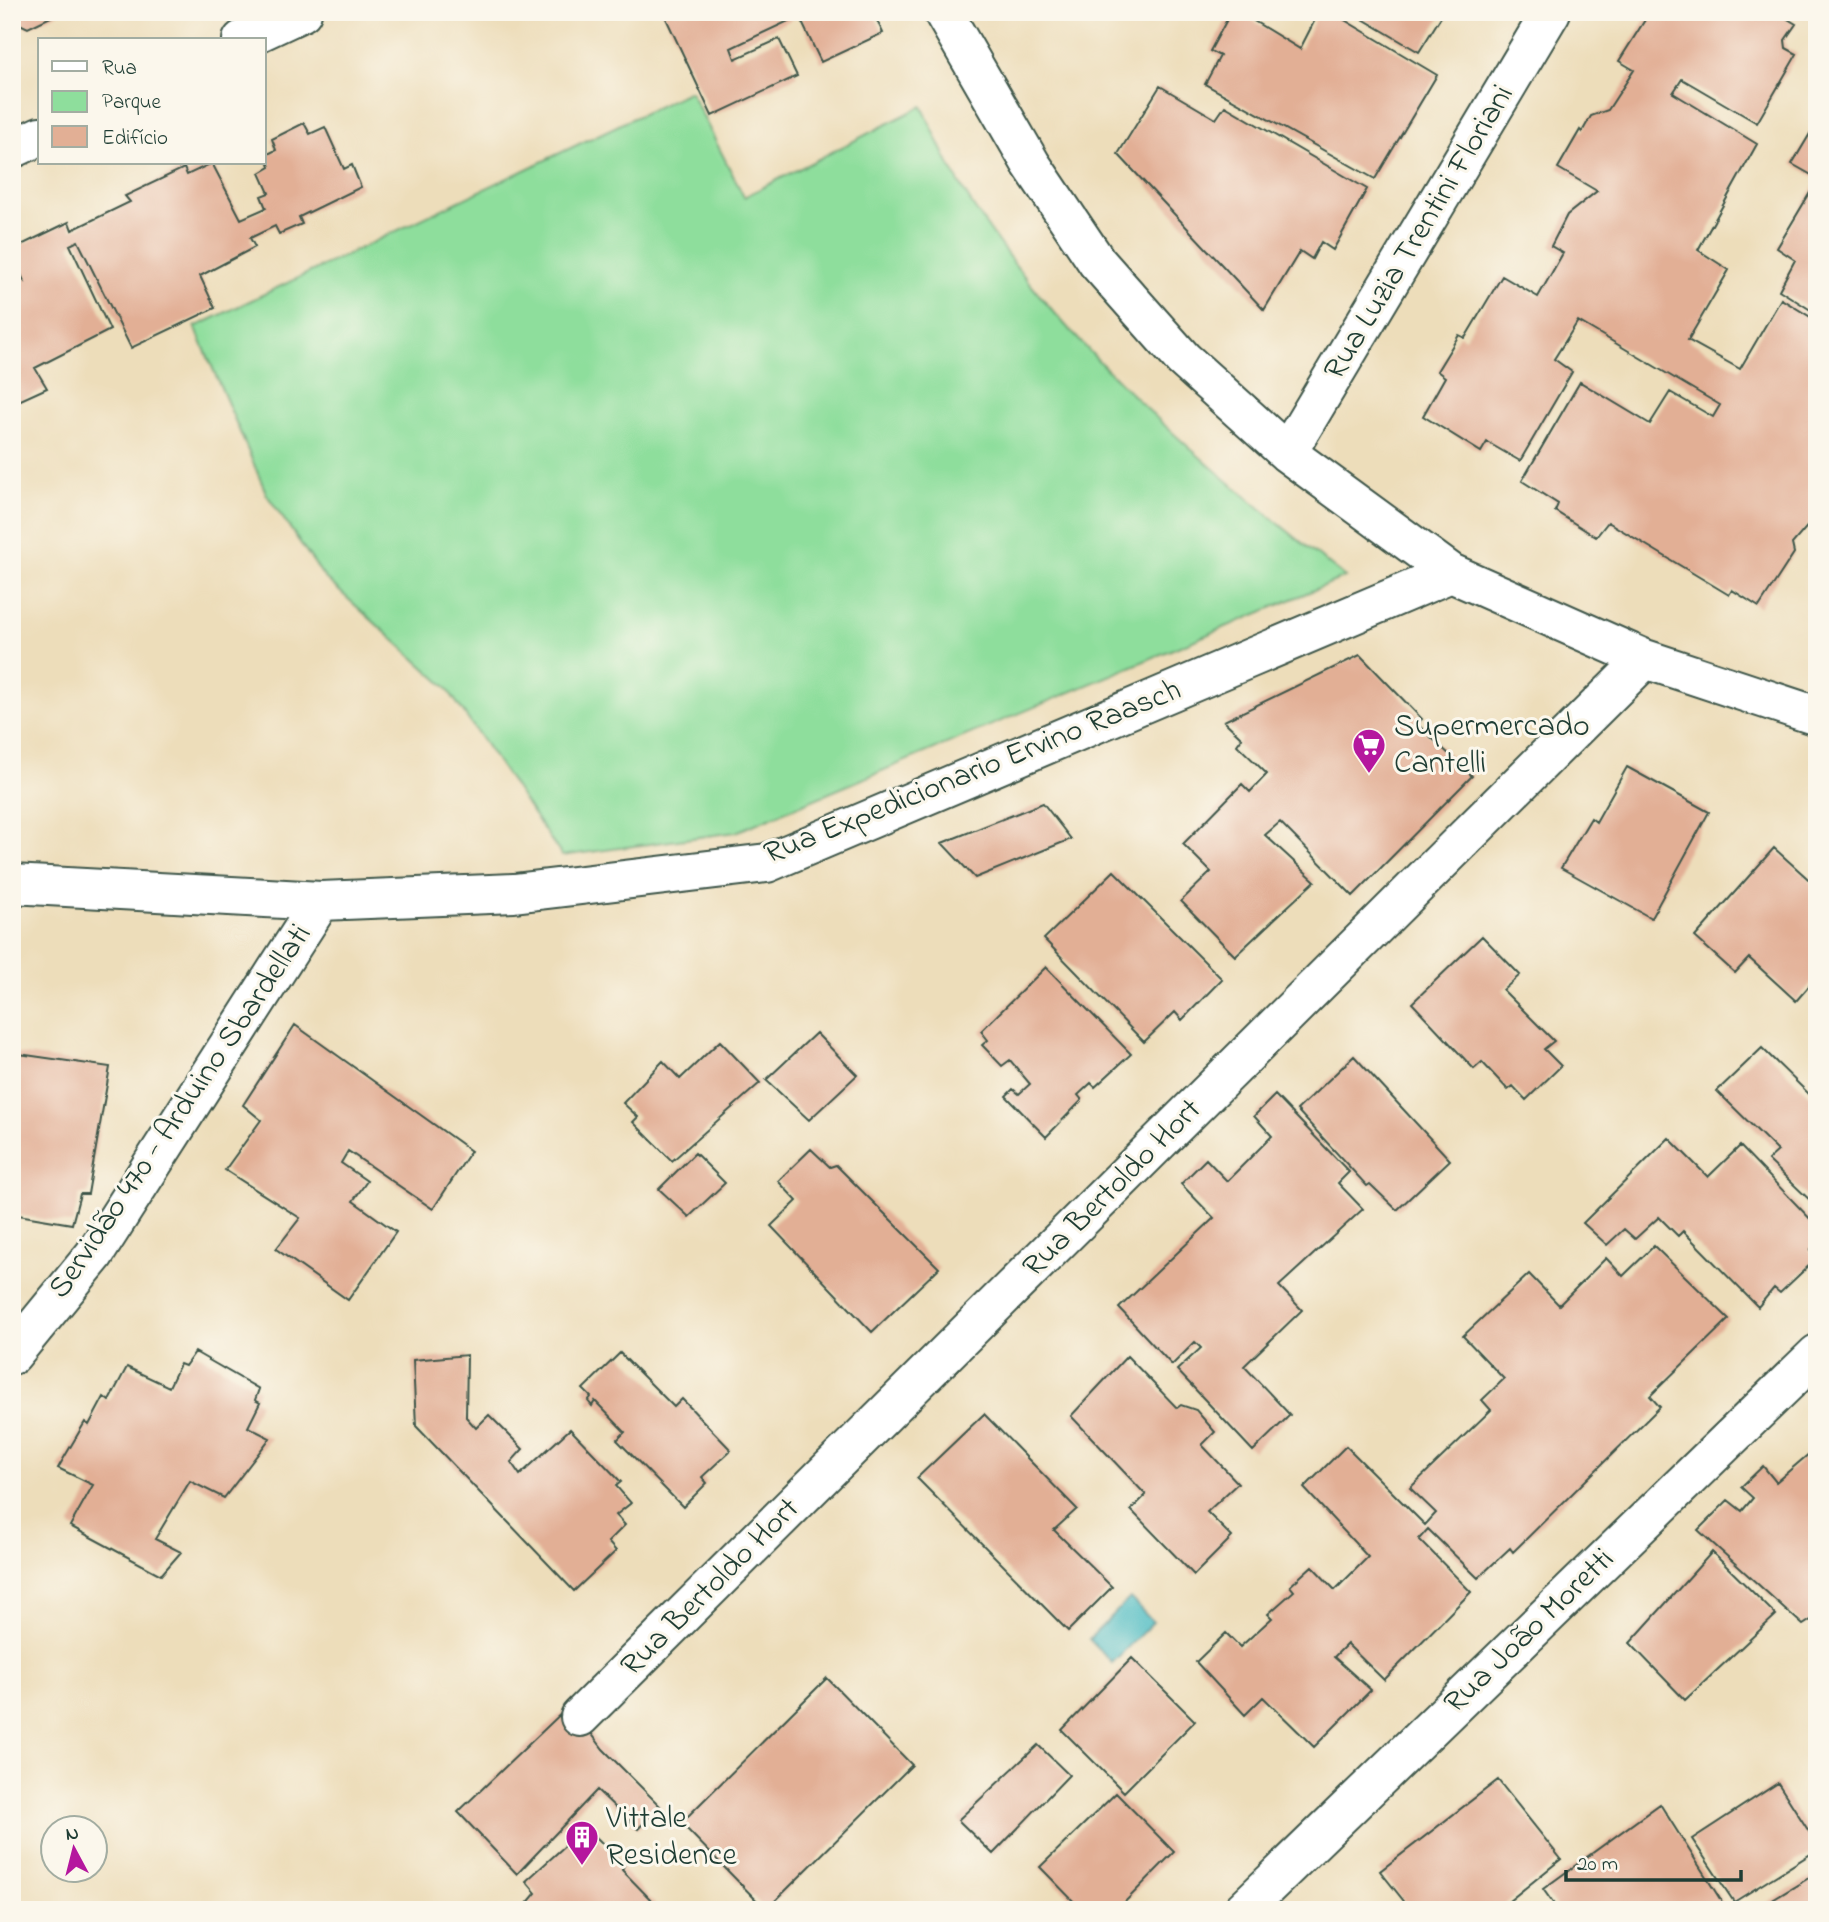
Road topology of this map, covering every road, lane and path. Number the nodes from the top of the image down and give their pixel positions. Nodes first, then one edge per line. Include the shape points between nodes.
1 (302, 12) edge
2 (943, 12) edge
3 (1551, 12) edge
4 (246, 38) edge
5 (38, 137) edge
6 (12, 149) edge
7 (1287, 453) junction
8 (1451, 573) junction
9 (1646, 659) junction
10 (1812, 706) edge
11 (12, 884) edge
12 (321, 901) junction
13 (1817, 1354) edge
14 (12, 1355) edge
15 (580, 1717) dead end
16 (1243, 1910) edge

1 - 4 street
2 - 7 street via 1031,164 1097,262 1183,359
3 - 7 street, Rua Luzia Trentini Floriani
5 - 6 street
7 - 8 street
8 - 9 street
8 - 12 street, Rua Expedicionario Ervino Raasch via 767,863 514,893
9 - 10 street
9 - 15 street, Rua Bertoldo Hort
11 - 12 street, Rua Expedicionario Ervino Raasch
12 - 14 street, Servidão 470 - Arduino Sbardellati via 94,1255
13 - 16 street, Rua João Moretti

